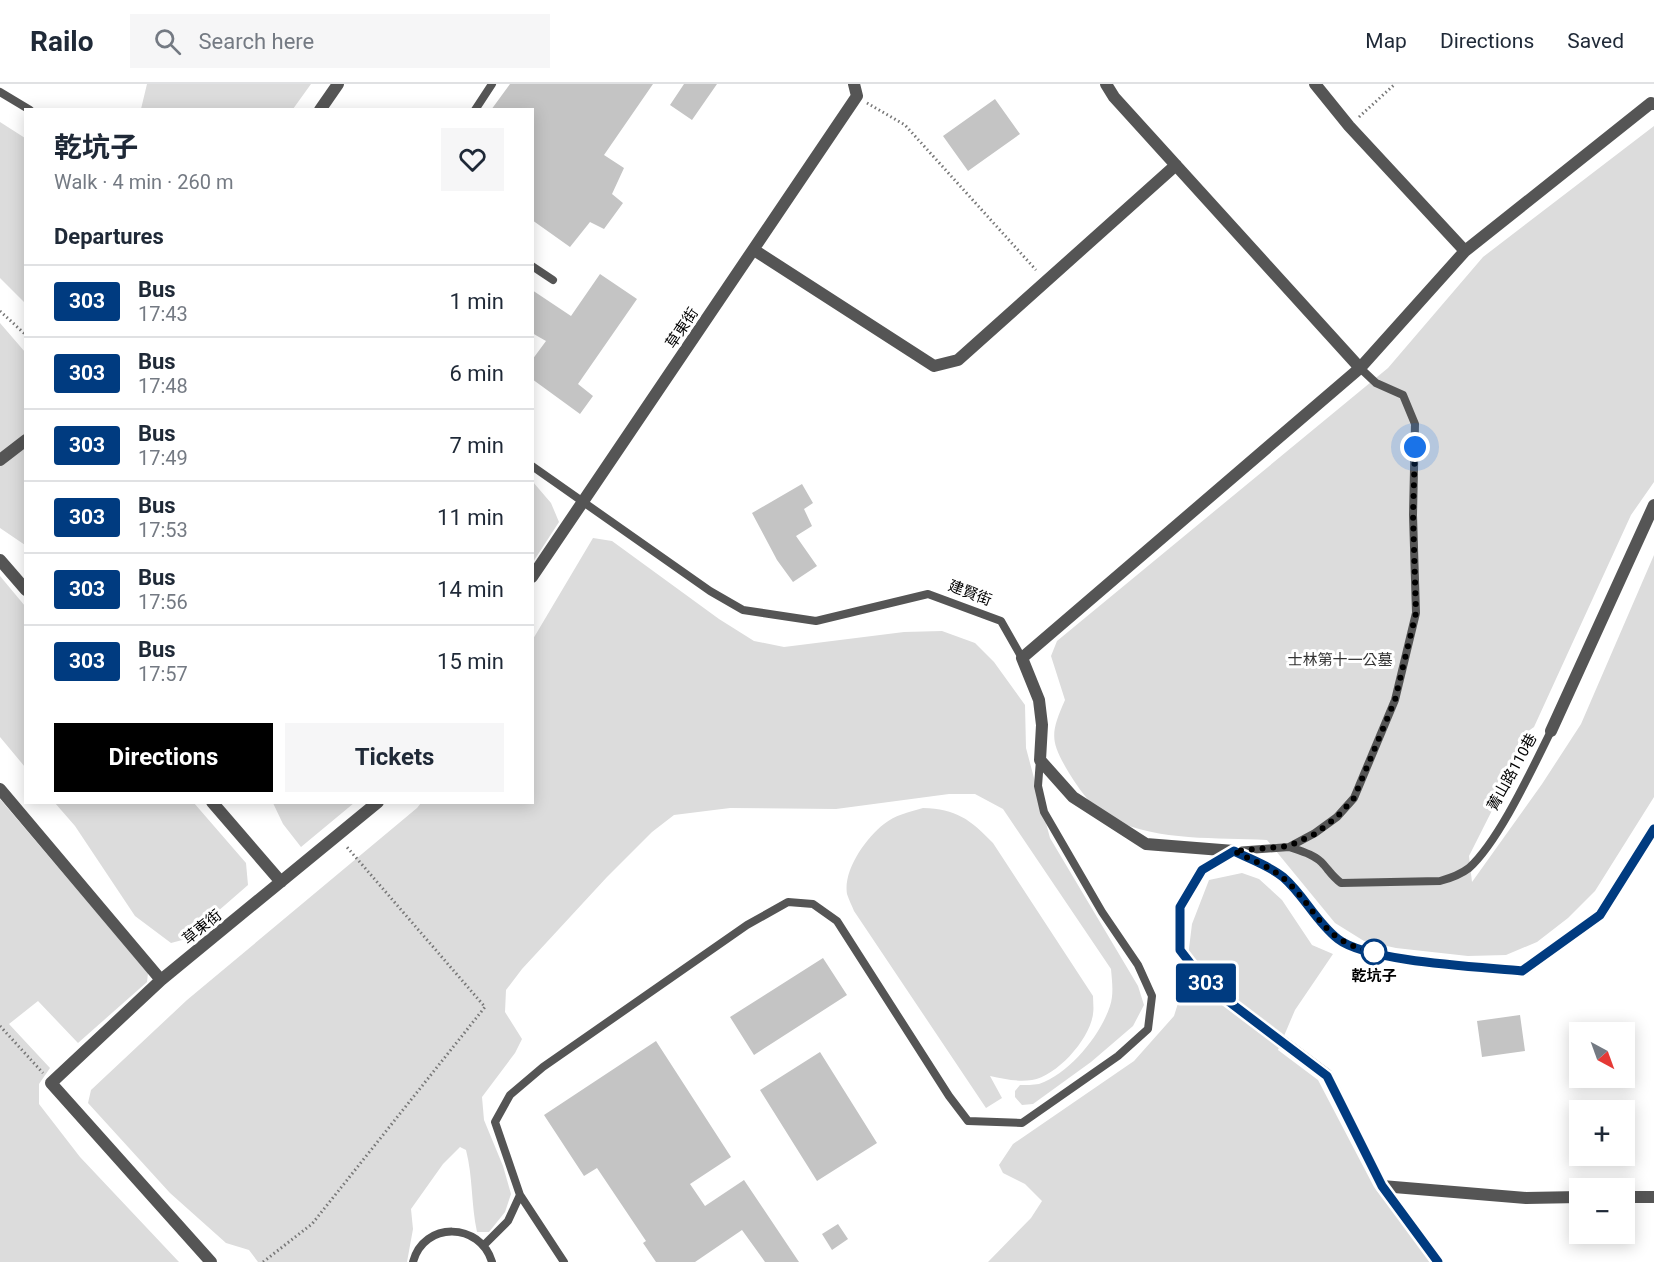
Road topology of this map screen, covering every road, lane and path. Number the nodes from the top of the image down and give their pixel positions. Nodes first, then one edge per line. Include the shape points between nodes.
1 (338, 84) edge
2 (492, 84) edge
3 (1106, 84) edge
4 (1315, 84) edge
5 (1395, 84) edge
6 (855, 90) edge
7 (0, 92) edge
8 (1654, 104) edge
9 (27, 108) edge
10 (321, 108) edge
11 (476, 108) edge
12 (1349, 126) junction
13 (1176, 165) junction
14 (754, 249) junction
15 (1465, 251) junction
16 (534, 267) edge
17 (553, 280) dead end
18 (1047, 281) junction
19 (0, 311) edge
20 (24, 332) edge
21 (1360, 368) junction
22 (24, 442) edge
23 (0, 460) edge
24 (534, 467) edge
25 (582, 502) junction
26 (1654, 505) edge
27 (0, 560) edge
28 (534, 574) edge
29 (24, 588) edge
30 (1022, 658) junction
31 (1551, 731) joint
32 (1040, 760) junction
33 (0, 789) edge
34 (214, 804) edge
35 (376, 804) edge
36 (1654, 829) edge
37 (337, 835) junction
38 (1289, 846) junction
39 (1234, 851) junction
40 (281, 882) junction
41 (161, 980) junction
42 (0, 1026) edge
43 (51, 1083) junction
44 (1382, 1186) junction
45 (520, 1195) junction
46 (1569, 1197) edge
47 (1635, 1197) edge
48 (1654, 1197) edge
49 (484, 1245) junction
50 (211, 1262) edge
51 (263, 1262) edge
52 (412, 1262) edge
53 (492, 1262) edge
54 (564, 1262) edge
55 (1438, 1262) edge

1 - 10 street
2 - 11 lane
3 - 13 street
4 - 12 street
5 - 12 path
6 - 14 street, 草東街
6 - 18 path via 905,125
7 - 9 lane
8 - 15 street via 1614,130
12 - 15 street
13 - 18 street
13 - 21 street
14 - 18 street via 934,366 958,360
14 - 25 street, 草東街
15 - 21 street
16 - 17 lane
19 - 20 path
21 - 30 street
21 - 38 lane via 1376,383 1403,395 1416,424 1416,613 1395,700 1354,798 1315,834
22 - 23 street
24 - 25 lane, 建賢街
25 - 28 street, 草東街
25 - 30 lane, 建賢街 via 743,610 816,621 928,594 1001,621
26 - 31 street, 菁山路110巷
27 - 29 street
30 - 32 street, 建賢街 via 1039,700
31 - 38 lane, 菁山路110巷 via 1478,858 1455,878 1341,883 1312,855
32 - 39 street via 1073,797 1146,844
32 - 45 lane via 1038,786 1044,812 1138,965 1152,996 1148,1029 1118,1056 1022,1123 968,1121 837,921 813,904 788,902 737,932 543,1067 510,1095 495,1122
33 - 41 street
34 - 40 street
35 - 37 street, 草東街
36 - 39 street via 1600,915 1522,971 1420,962 1339,941 1283,877
37 - 40 street, 草東街
37 - 51 path via 485,1007 312,1224
38 - 39 lane
39 - 44 street via 1202,870 1180,907 1180,950 1207,985 1327,1076
40 - 41 street, 草東街
41 - 43 street, 草東街
42 - 43 path
43 - 50 street
44 - 46 street via 1526,1198
44 - 55 street
45 - 49 lane via 508,1221
45 - 54 lane
47 - 48 street
49 - 52 lane via 464,1233 440,1233 425,1240
49 - 53 lane

